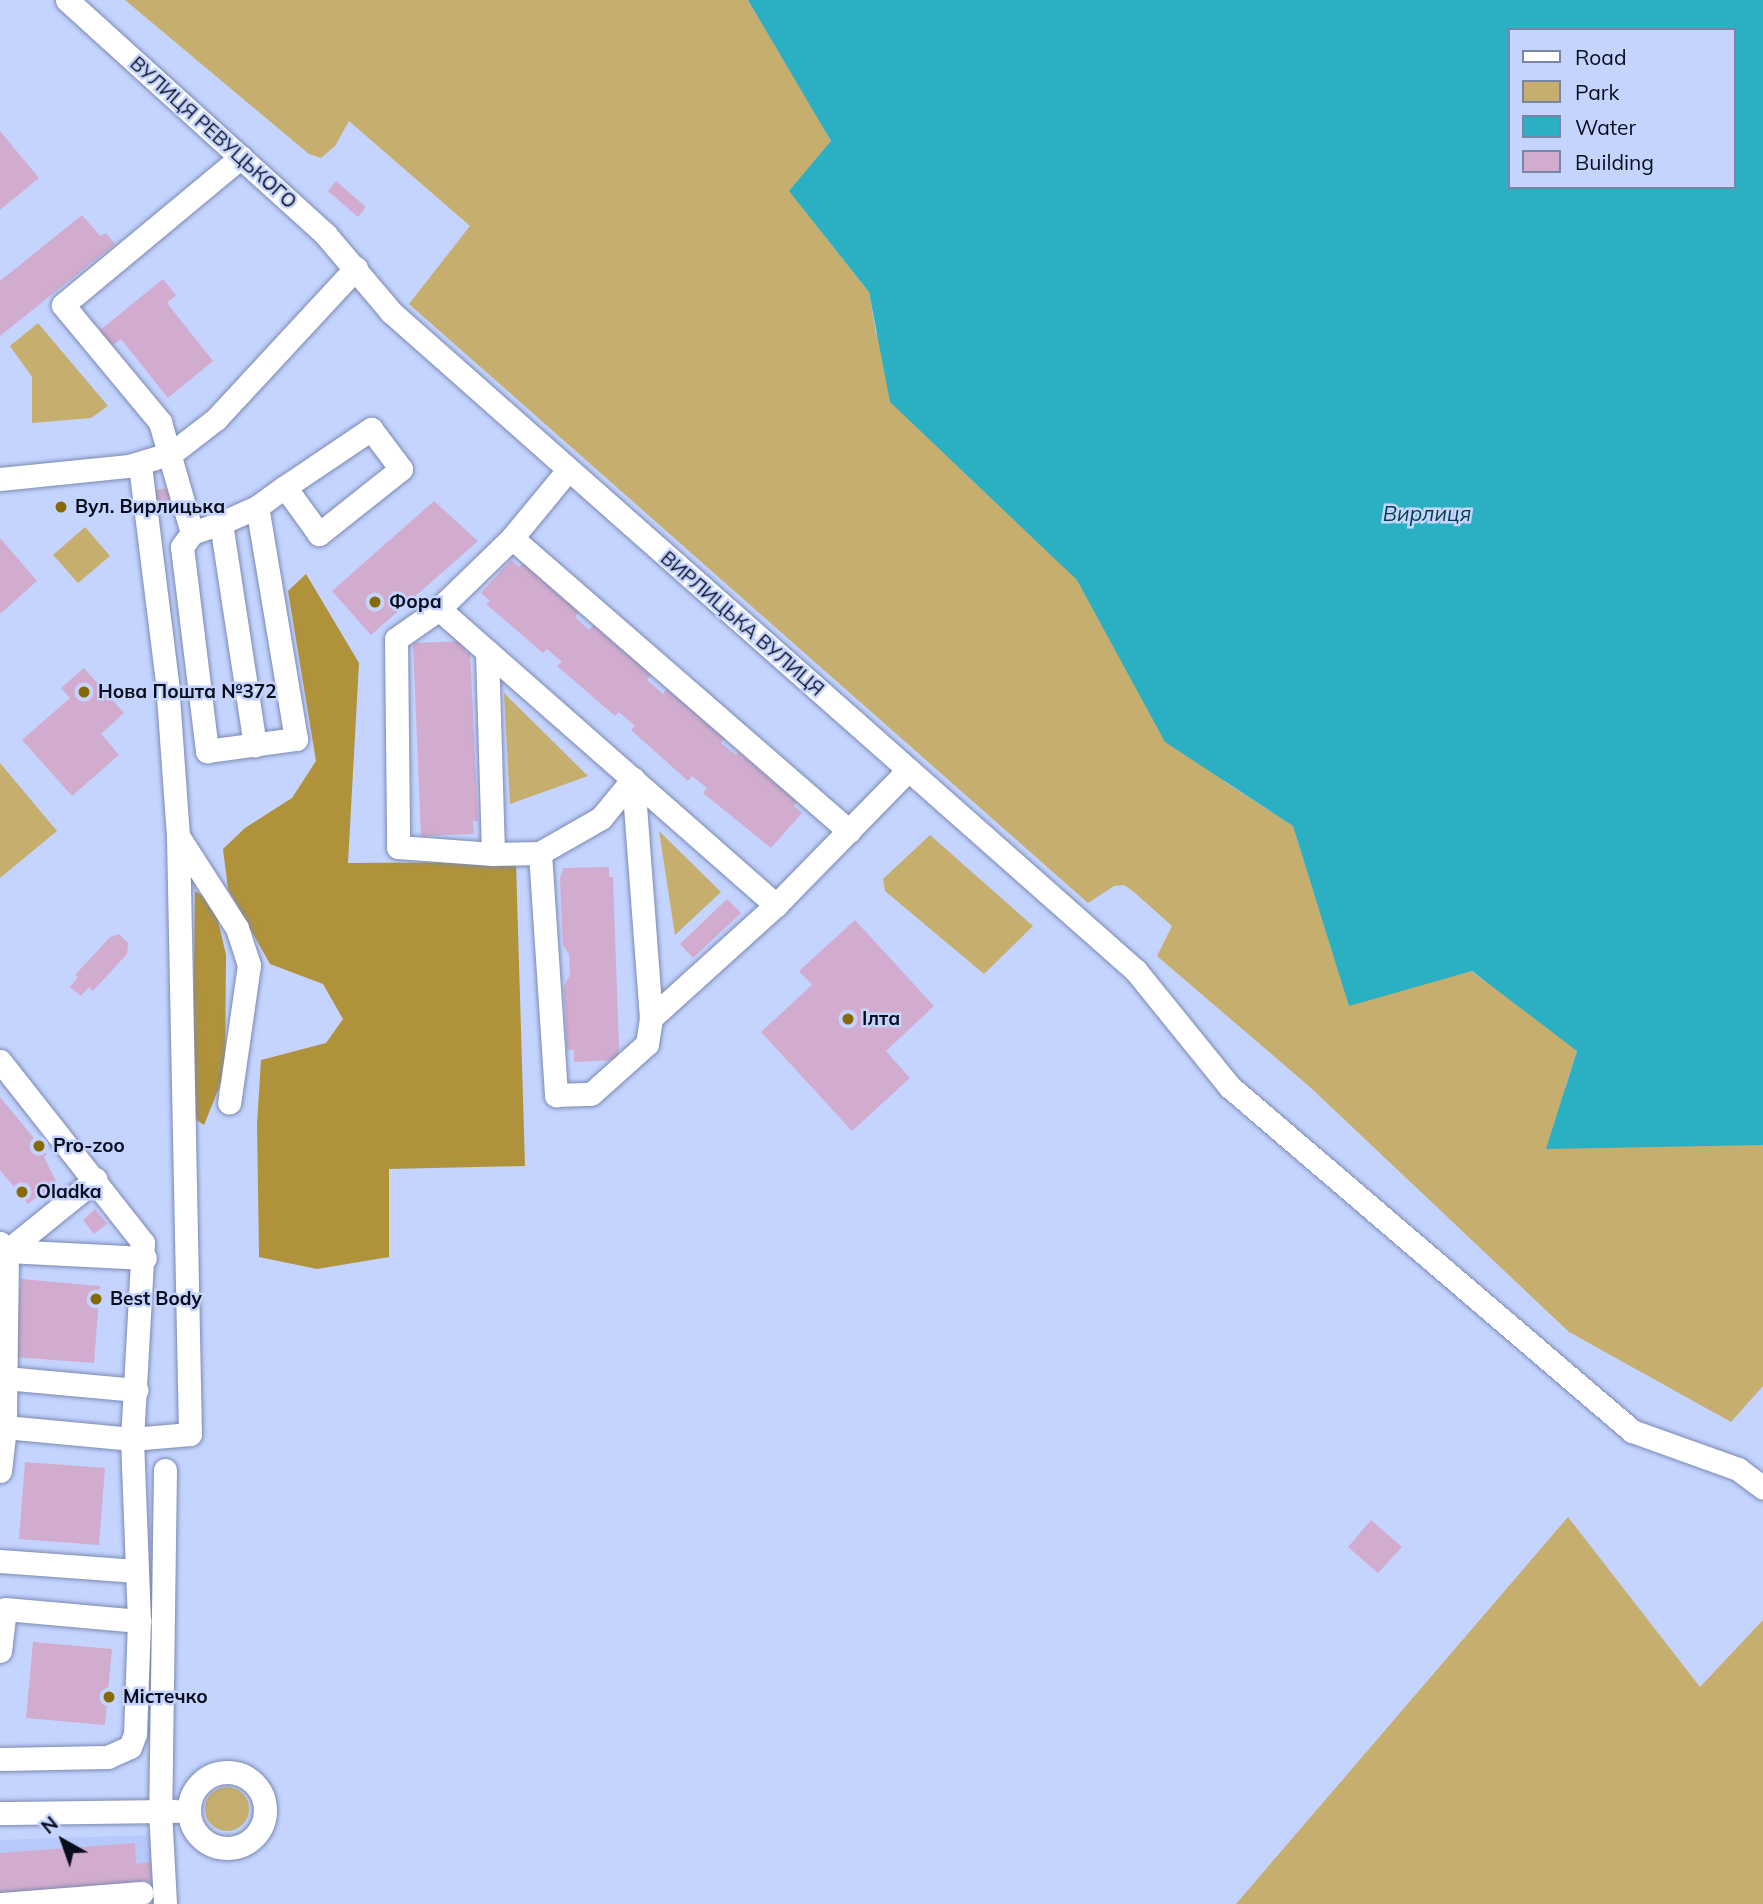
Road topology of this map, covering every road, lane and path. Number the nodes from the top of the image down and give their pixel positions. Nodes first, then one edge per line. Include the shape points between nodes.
1 (67, 0) edge
2 (240, 157) junction
3 (356, 268) junction
4 (172, 453) junction
5 (140, 464) junction
6 (568, 470) junction
7 (0, 479) edge
8 (285, 487) junction
9 (257, 507) junction
10 (220, 523) junction
11 (192, 533) junction
12 (512, 538) junction
13 (439, 609) junction
14 (487, 652) junction
15 (255, 746) junction
16 (908, 770) junction
17 (633, 779) junction
18 (849, 831) junction
19 (178, 836) junction
20 (540, 853) junction
21 (493, 854) junction
22 (776, 905) junction
23 (651, 1018) junction
24 (0, 1061) edge
25 (229, 1103) dead end
26 (96, 1180) junction
27 (3, 1247) edge
28 (145, 1258) junction
29 (5, 1378) junction
30 (136, 1390) junction
31 (5, 1427) junction
32 (132, 1440) junction
33 (165, 1470) dead end
34 (0, 1471) edge
35 (1763, 1488) edge
36 (0, 1561) edge
37 (137, 1572) junction
38 (3, 1601) edge
39 (139, 1621) junction
40 (0, 1651) edge
41 (0, 1759) edge
42 (160, 1811) junction
43 (189, 1811) dead end
44 (0, 1813) edge
45 (142, 1893) dead end
46 (1, 1904) edge
47 (165, 1904) edge

1 - 2 street, ВУЛИЦЯ РЕВУЦЬКОГО
2 - 3 street, ВУЛИЦЯ РЕВУЦЬКОГО
2 - 4 street via 63,305 160,422
3 - 4 street via 225,410
3 - 6 street, ВИРЛИЦЬКА ВУЛИЦЯ via 391,312
4 - 5 street
4 - 11 street
5 - 7 street
5 - 19 street via 167,682
6 - 12 street
6 - 16 street, ВИРЛИЦЬКА ВУЛИЦЯ
8 - 8 street via 371,429 401,468 319,534
8 - 9 street
9 - 10 street
9 - 15 street via 296,739
10 - 11 street
10 - 15 street
11 - 15 street via 182,547 207,751
12 - 13 street
12 - 18 street
13 - 14 street
13 - 21 street via 396,639 398,847
14 - 17 street
14 - 21 street
16 - 18 street
16 - 35 street, ВИРЛИЦЬКА ВУЛИЦЯ via 1136,971 1230,1087 1632,1431 1738,1469
17 - 20 street via 601,818
17 - 22 street
17 - 23 street
18 - 22 street
19 - 25 street via 237,928 249,965
19 - 32 street via 190,1434
20 - 21 street
20 - 23 street via 556,1096 591,1094 647,1044
22 - 23 street
24 - 26 street
26 - 27 street
26 - 28 street via 139,1234
27 - 28 street
27 - 29 street
28 - 30 street
29 - 30 street
29 - 31 street
30 - 32 street
31 - 32 street
31 - 34 street
32 - 37 street
33 - 42 street
36 - 37 street
37 - 39 street
38 - 39 street
38 - 40 street
39 - 41 street via 135,1734 130,1747 108,1757
42 - 43 street
42 - 44 street
42 - 47 street
45 - 46 street

